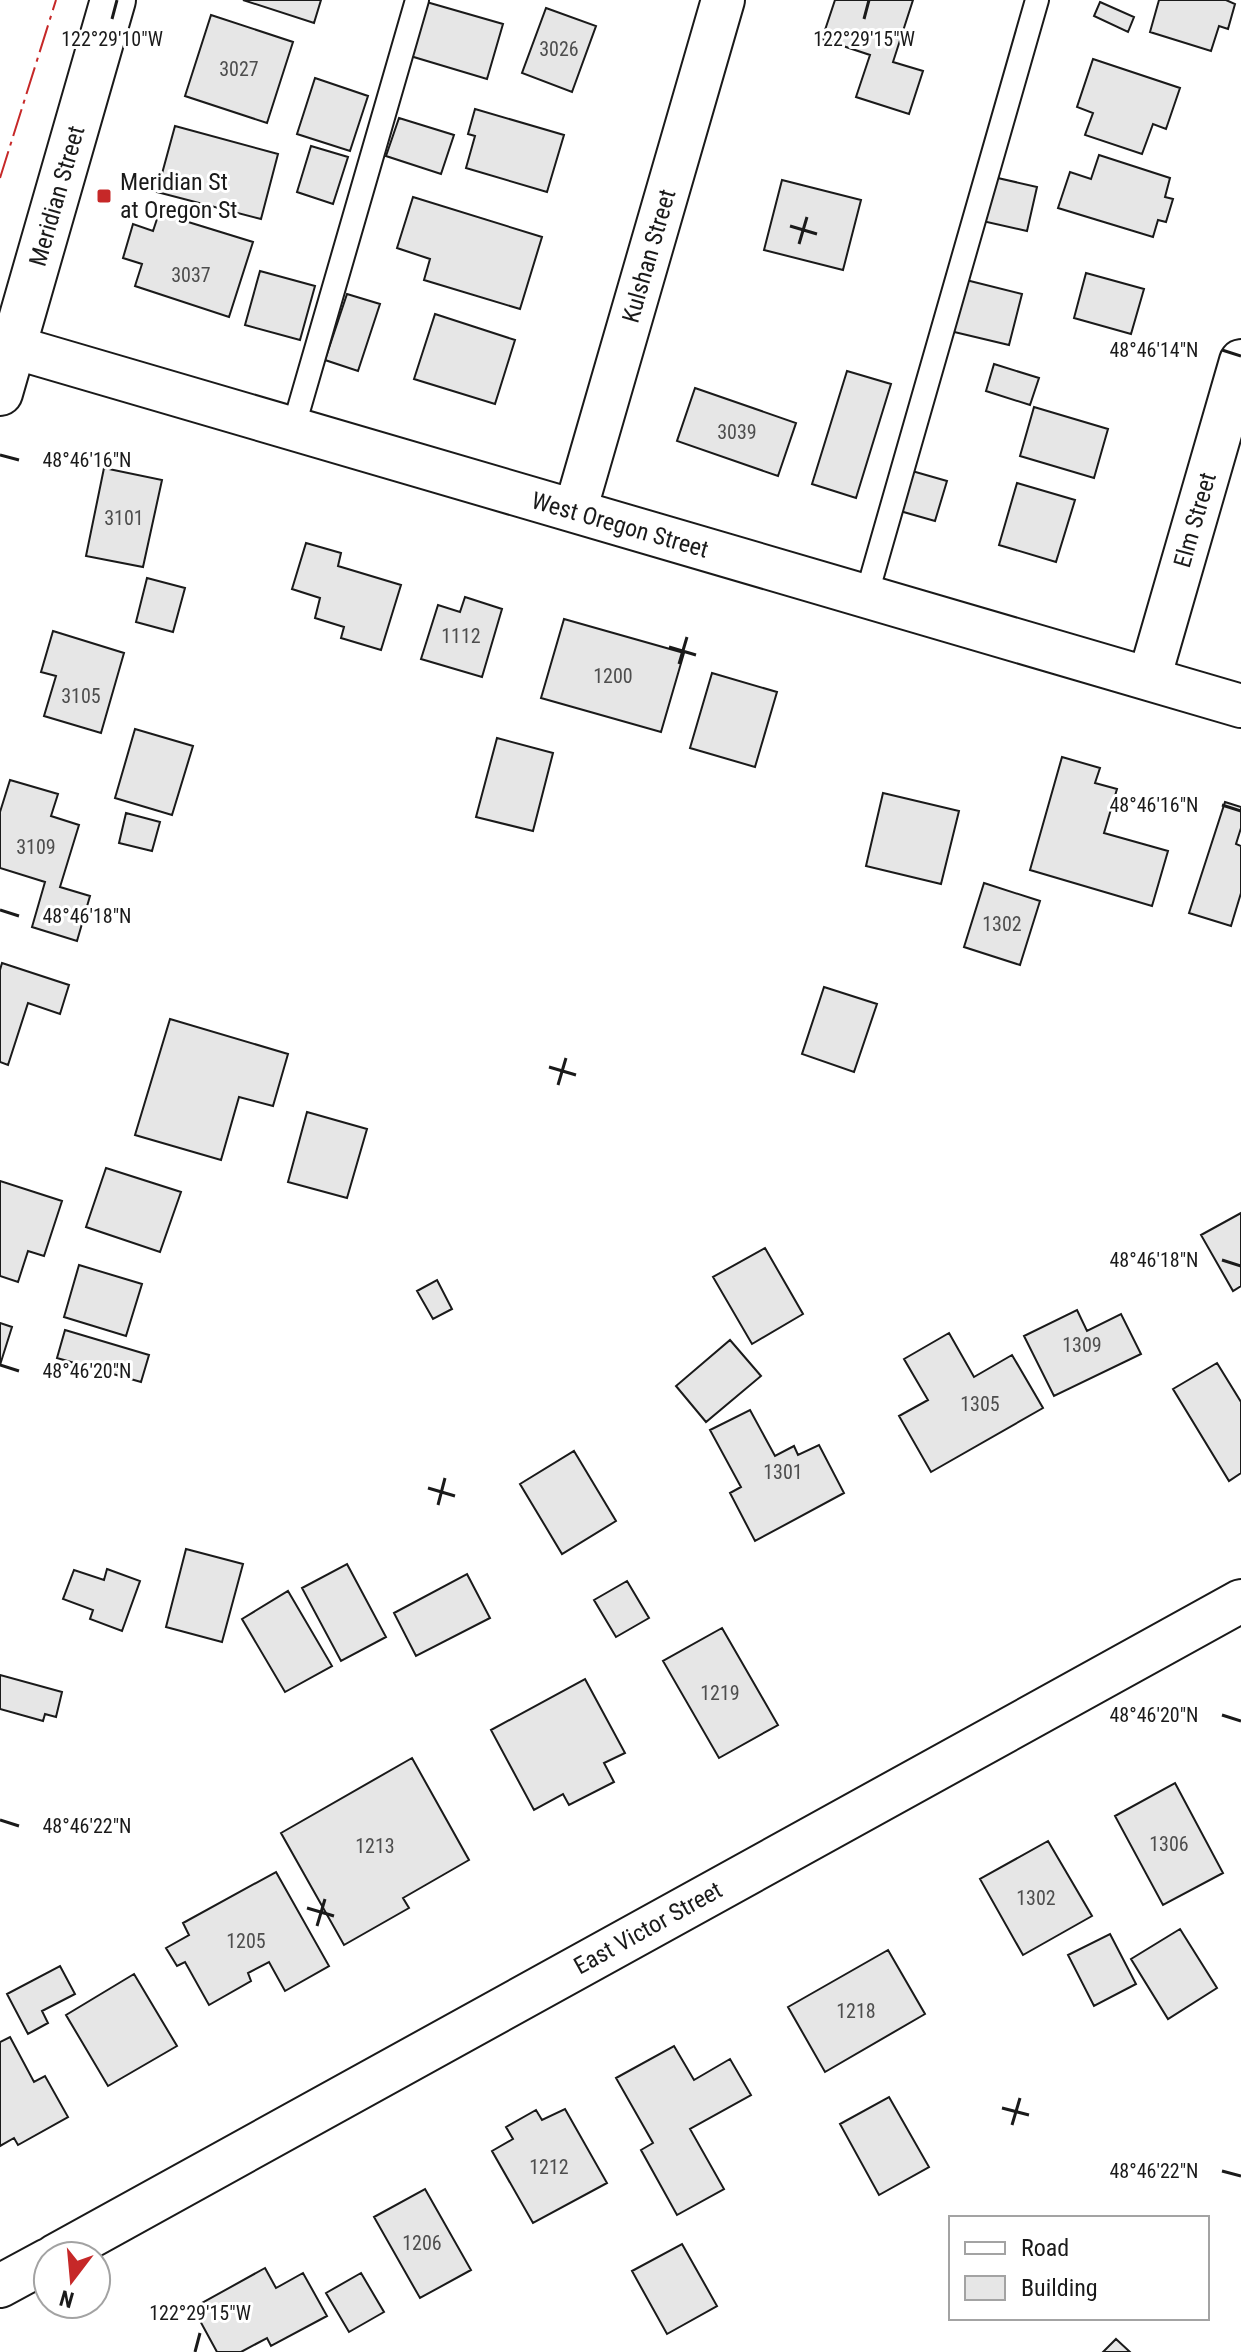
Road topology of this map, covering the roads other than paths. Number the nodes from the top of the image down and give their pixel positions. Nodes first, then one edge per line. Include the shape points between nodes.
1 (113, 0) edge
2 (417, 0) edge
3 (723, 0) edge
4 (1037, 0) edge
5 (7, 345) edge
6 (1241, 361) edge
7 (0, 393) edge
8 (293, 429) junction
9 (575, 511) junction
10 (866, 597) junction
11 (1149, 679) junction
12 (1241, 706) edge
13 (1241, 1601) edge
14 (84, 2240) edge
15 (32, 2269) edge
16 (0, 2286) edge

1 - 5 main road, Meridian Street
2 - 8 lane
3 - 9 street, Kulshan Street
4 - 10 lane
5 - 7 main road, Meridian Street
5 - 8 street, West Oregon Street
6 - 11 street, Elm Street
8 - 9 street, West Oregon Street
9 - 10 street, West Oregon Street
10 - 11 street, West Oregon Street
11 - 12 street, West Oregon Street
13 - 14 street, East Victor Street
15 - 16 street

